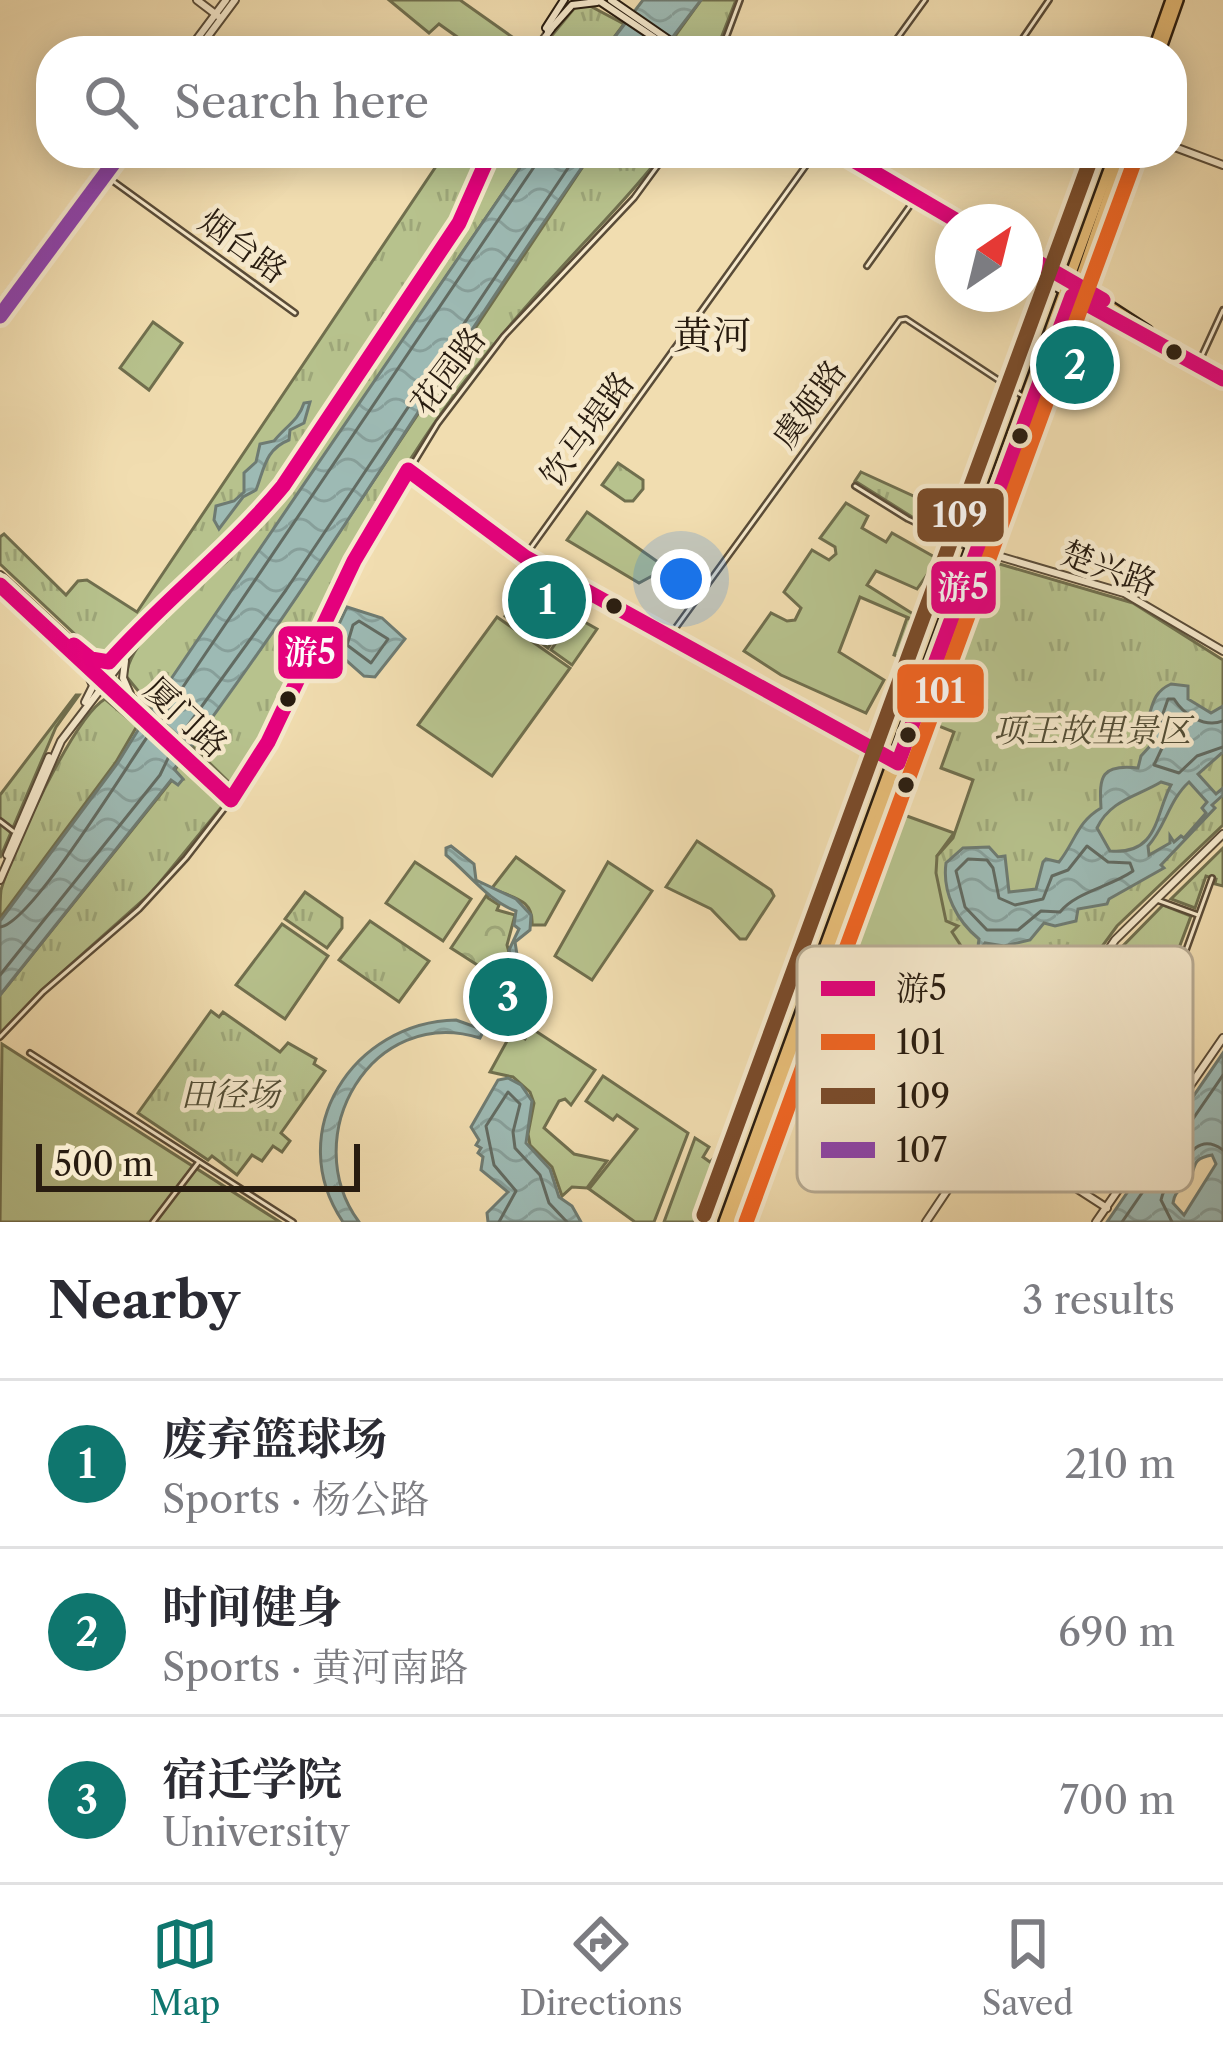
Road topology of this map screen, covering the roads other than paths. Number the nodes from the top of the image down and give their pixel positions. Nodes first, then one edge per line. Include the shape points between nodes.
1 (197, 0) edge
2 (226, 0) edge
3 (235, 0) edge
4 (568, 0) edge
5 (740, 0) edge
6 (925, 0) edge
7 (1049, 0) edge
8 (604, 1) edge
9 (1171, 1) edge
10 (627, 15) junction
11 (219, 16) junction
12 (547, 30) junction
13 (204, 36) edge
14 (543, 36) edge
15 (654, 36) edge
16 (661, 36) edge
17 (727, 36) edge
18 (900, 36) edge
19 (1024, 36) edge
20 (1160, 36) edge
21 (1187, 152) edge
22 (1223, 165) edge
23 (105, 168) edge
24 (108, 168) edge
25 (485, 168) edge
26 (656, 168) edge
27 (804, 168) edge
28 (856, 168) edge
29 (866, 168) edge
30 (1114, 168) edge
31 (104, 175) junction
32 (914, 202) junction
33 (935, 211) edge
34 (935, 213) edge
35 (1043, 265) edge
36 (867, 266) dead end
37 (1043, 280) edge
38 (1072, 282) junction
39 (1068, 294) junction
40 (0, 305) edge
41 (1223, 310) edge
42 (295, 313) dead end
43 (0, 316) edge
44 (1200, 360) junction
45 (1223, 376) edge
46 (1026, 398) junction
47 (408, 470) junction
48 (855, 486) dead end
49 (974, 549) junction
50 (525, 557) junction
51 (0, 575) edge
52 (0, 585) edge
53 (135, 638) junction
54 (668, 638) junction
55 (1223, 651) edge
56 (80, 656) junction
57 (105, 679) junction
58 (125, 702) junction
59 (138, 708) junction
60 (77, 716) junction
61 (895, 761) junction
62 (233, 797) junction
63 (0, 821) edge
64 (16, 833) junction
65 (1223, 834) edge
66 (0, 870) edge
67 (1212, 878) dead end
68 (0, 880) edge
69 (1156, 899) junction
70 (1198, 915) junction
71 (828, 946) edge
72 (1110, 946) edge
73 (1187, 946) edge
74 (797, 1031) edge
75 (0, 1037) edge
76 (1223, 1038) edge
77 (30, 1053) dead end
78 (1193, 1082) edge
79 (199, 1162) junction
80 (946, 1192) edge
81 (1083, 1192) edge
82 (1118, 1192) edge
83 (1107, 1208) junction
84 (153, 1222) edge
85 (293, 1222) edge
86 (728, 1222) edge
87 (926, 1222) edge
88 (1096, 1222) edge

1 - 11 street
2 - 11 street
3 - 11 street
4 - 12 street
5 - 17 street
6 - 18 street
7 - 19 street
8 - 10 street
8 - 12 street via 577,3
9 - 20 main road
10 - 15 street
10 - 16 street
11 - 13 street
12 - 14 street
21 - 22 street
23 - 40 street
24 - 31 street
25 - 53 street via 459,223 283,486
26 - 47 street, 花园路 via 504,336
27 - 50 street, 饮马堤路
28 - 32 street
29 - 33 street
30 - 38 main road
31 - 42 street, 烟台路
31 - 43 street
32 - 34 street
32 - 36 street
35 - 38 street
37 - 39 street
38 - 39 main road
38 - 44 main road
39 - 45 main road
39 - 46 main road
39 - 49 main road
41 - 44 street
44 - 45 main road
46 - 49 main road
46 - 54 street, 虞姬路 via 900,320
47 - 50 street
47 - 62 street, 花园路
48 - 49 street
49 - 55 street, 楚兴路 via 1124,592
49 - 61 main road
50 - 54 street
51 - 56 street, 厦门路
52 - 56 street, 厦门路
53 - 56 street via 109,662
53 - 57 street
53 - 59 street via 122,672
54 - 61 street
56 - 57 street, 厦门路
56 - 60 street via 93,686
57 - 58 street, 厦门路
57 - 59 street, 厦门路
57 - 60 street
58 - 59 street, 厦门路
58 - 60 street via 100,695
59 - 62 street, 厦门路
60 - 64 street via 52,750
60 - 68 street
61 - 71 main road
62 - 75 street, 花园路 via 139,909
63 - 64 street
64 - 66 street
65 - 69 street
67 - 70 street
69 - 70 street
69 - 72 street
70 - 73 street
74 - 86 main road
76 - 78 street
77 - 79 street
79 - 84 street
79 - 85 street
80 - 87 street
81 - 83 street
82 - 83 street
83 - 88 street

